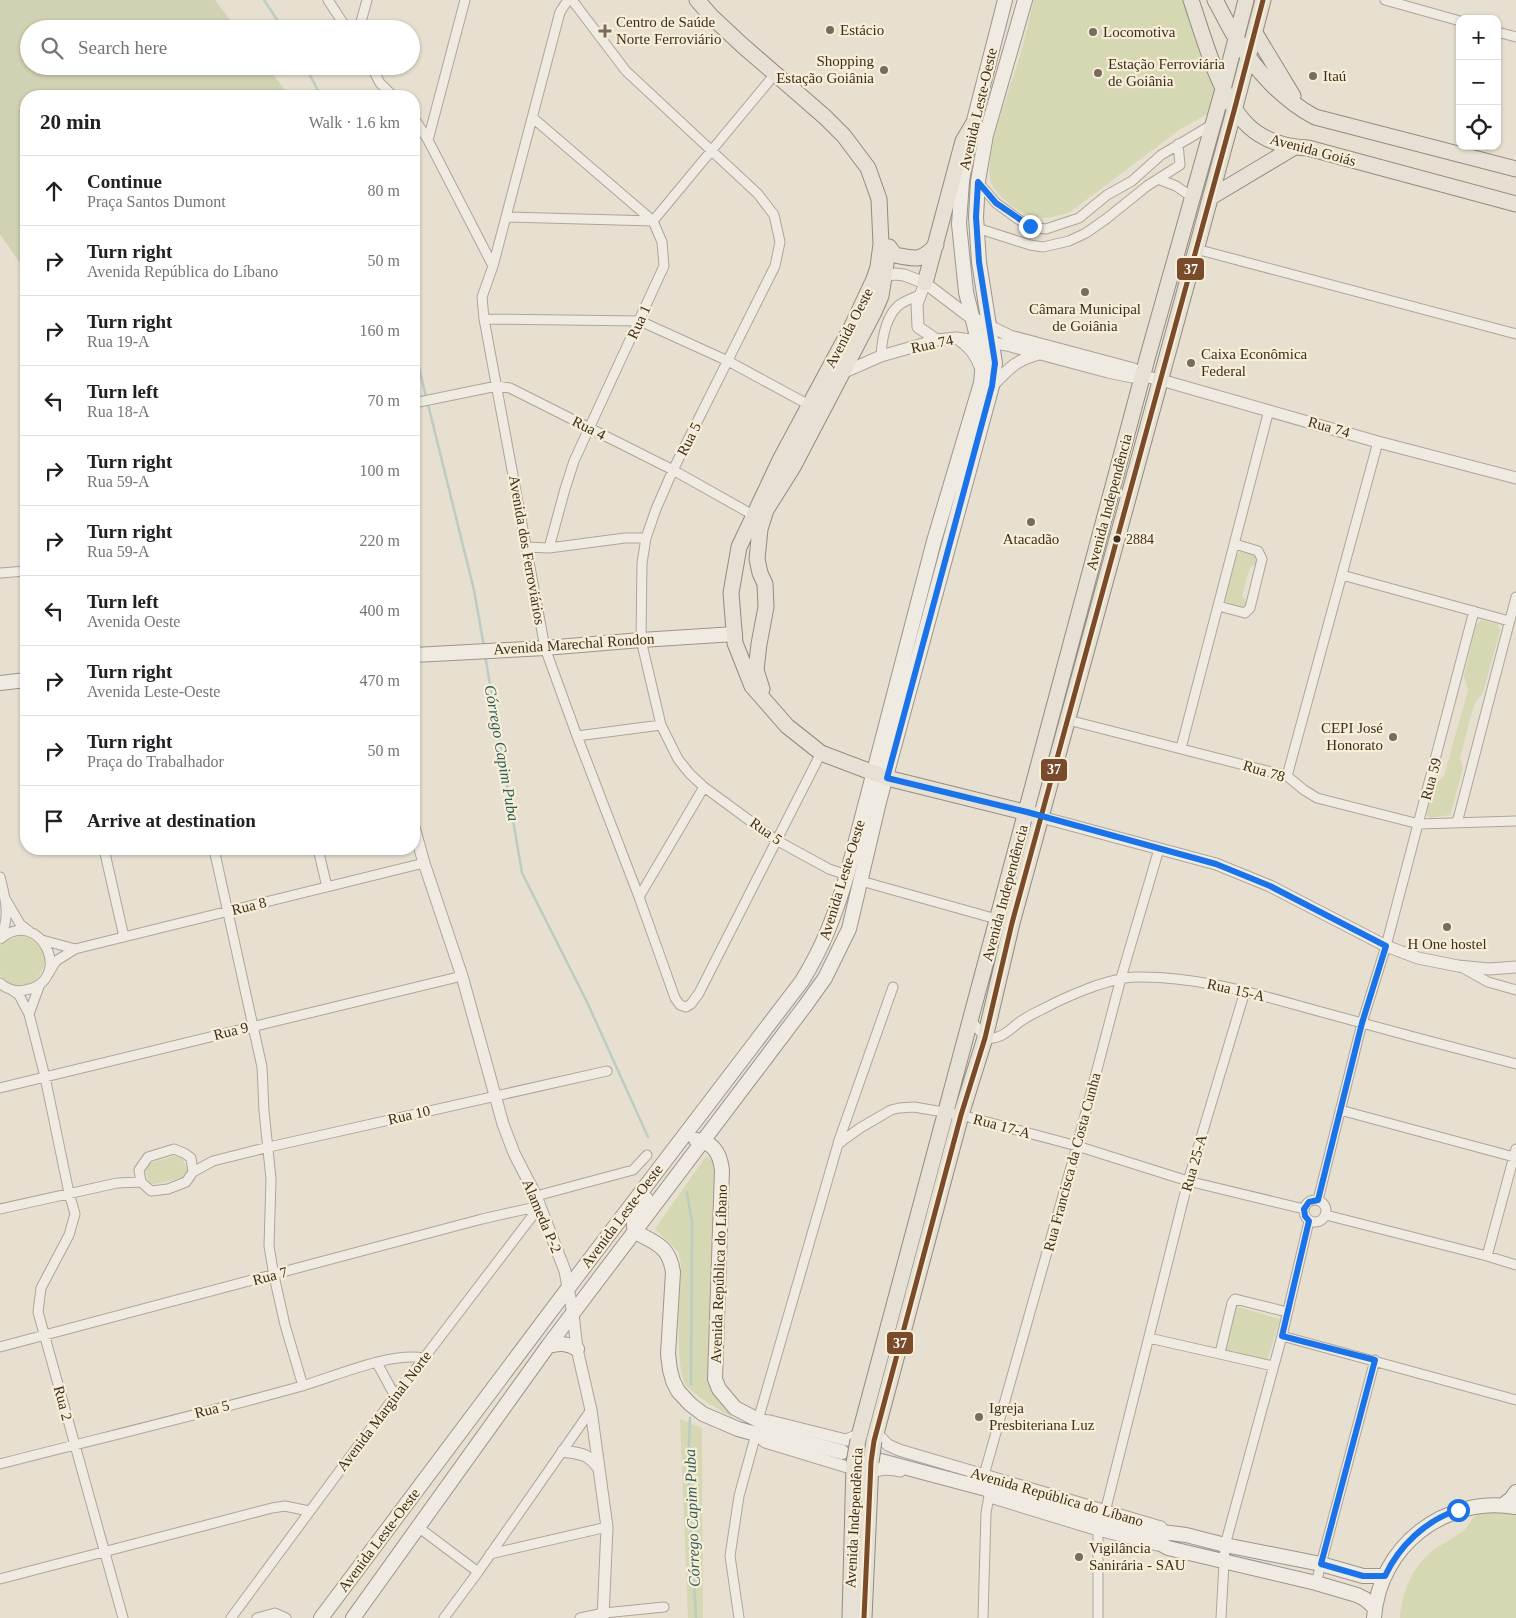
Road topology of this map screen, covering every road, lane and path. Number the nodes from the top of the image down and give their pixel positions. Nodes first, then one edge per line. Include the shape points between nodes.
1 (328, 0) edge
2 (367, 0) edge
3 (465, 0) edge
4 (570, 0) edge
5 (697, 0) edge
6 (710, 0) edge
7 (1004, 0) edge
8 (1025, 0) edge
9 (1192, 0) edge
10 (1215, 0) edge
11 (1246, 0) edge
12 (1263, 0) edge
13 (1385, 0) edge
14 (341, 20) edge
15 (361, 20) edge
16 (1456, 20) edge
17 (1255, 33) junction
18 (1501, 33) edge
19 (1516, 37) edge
20 (1236, 38) junction
21 (1249, 58) junction
22 (775, 74) junction
23 (376, 75) edge
24 (1223, 89) junction
25 (387, 90) edge
26 (1301, 110) junction
27 (1234, 111) junction
28 (533, 118) junction
29 (972, 124) junction
30 (1213, 124) junction
31 (420, 127) edge
32 (428, 140) junction
33 (1178, 144) junction
34 (1292, 148) junction
35 (711, 151) junction
36 (1516, 169) edge
37 (1158, 179) junction
38 (978, 182) junction
39 (1192, 197) junction
40 (1211, 197) junction
41 (1516, 204) edge
42 (506, 217) junction
43 (652, 221) junction
44 (977, 228) junction
45 (937, 244) junction
46 (889, 247) junction
47 (1196, 249) junction
48 (493, 266) junction
49 (879, 277) junction
50 (922, 289) junction
51 (971, 318) junction
52 (484, 319) junction
53 (640, 321) junction
54 (988, 327) junction
55 (1516, 334) edge
56 (956, 338) junction
57 (937, 340) junction
58 (977, 340) junction
59 (992, 342) junction
60 (1040, 353) junction
61 (881, 356) junction
62 (728, 361) junction
63 (840, 374) junction
64 (1143, 376) junction
65 (1161, 380) junction
66 (987, 385) junction
67 (497, 386) junction
68 (420, 402) edge
69 (809, 405) junction
70 (1269, 410) junction
71 (589, 428) junction
72 (1378, 442) junction
73 (673, 470) junction
74 (1516, 478) edge
75 (753, 515) junction
76 (646, 538) junction
77 (1235, 544) junction
78 (526, 547) junction
79 (549, 548) junction
80 (20, 571) edge
81 (0, 573) edge
82 (760, 573) junction
83 (1342, 574) junction
84 (734, 575) junction
85 (1516, 597) edge
86 (1218, 606) junction
87 (1474, 611) junction
88 (763, 620) junction
89 (1509, 621) junction
90 (734, 634) junction
91 (641, 640) junction
92 (545, 648) junction
93 (420, 655) edge
94 (20, 681) edge
95 (0, 683) edge
96 (766, 700) junction
97 (1068, 720) junction
98 (661, 725) junction
99 (577, 736) junction
100 (1181, 748) junction
101 (821, 753) junction
102 (880, 775) junction
103 (1287, 776) junction
104 (704, 787) junction
105 (1027, 812) junction
106 (1042, 817) junction
107 (1516, 822) edge
108 (1457, 823) junction
109 (1419, 824) junction
110 (776, 840) junction
111 (420, 849) edge
112 (1159, 849) junction
113 (105, 855) edge
114 (215, 855) edge
115 (319, 855) edge
116 (424, 863) junction
117 (847, 875) junction
118 (0, 877) edge
119 (860, 881) junction
120 (327, 887) junction
121 (639, 897) junction
122 (5, 898) junction
123 (228, 911) junction
124 (1005, 922) junction
125 (34, 934) junction
126 (124, 937) junction
127 (0, 938) edge
128 (42, 940) junction
129 (1386, 946) junction
130 (75, 949) junction
131 (1458, 966) junction
132 (1516, 968) edge
133 (46, 976) junction
134 (462, 976) junction
135 (1121, 978) junction
136 (1, 984) edge
137 (40, 984) junction
138 (894, 987) dead end
139 (12, 990) junction
140 (1516, 990) edge
141 (1245, 991) junction
142 (29, 1014) junction
143 (971, 1020) junction
144 (1362, 1023) junction
145 (254, 1026) junction
146 (985, 1038) junction
147 (1516, 1064) edge
148 (607, 1071) dead end
149 (45, 1077) junction
150 (0, 1088) edge
151 (496, 1096) junction
152 (1340, 1110) junction
153 (945, 1112) junction
154 (961, 1115) junction
155 (703, 1141) junction
156 (678, 1144) junction
157 (838, 1144) junction
158 (1078, 1146) junction
159 (268, 1147) junction
160 (1515, 1153) edge
161 (647, 1155) dead end
162 (191, 1158) junction
163 (213, 1161) junction
164 (139, 1170) junction
165 (657, 1171) junction
166 (193, 1172) junction
167 (1188, 1181) junction
168 (142, 1182) junction
169 (117, 1183) junction
170 (69, 1193) junction
171 (1318, 1200) junction
172 (538, 1201) junction
173 (0, 1209) edge
174 (1304, 1209) junction
175 (1326, 1215) junction
176 (1309, 1221) junction
177 (635, 1232) junction
178 (1487, 1256) junction
179 (904, 1265) junction
180 (1516, 1265) edge
181 (920, 1270) junction
182 (274, 1276) junction
183 (569, 1287) junction
184 (1287, 1312) junction
185 (573, 1314) junction
186 (44, 1335) junction
187 (1282, 1336) junction
188 (1149, 1338) junction
189 (548, 1346) junction
190 (0, 1347) edge
191 (577, 1350) junction
192 (1220, 1353) junction
193 (424, 1358) junction
194 (1375, 1360) junction
195 (377, 1363) junction
196 (1273, 1366) junction
197 (303, 1386) junction
198 (395, 1396) junction
199 (1516, 1400) edge
200 (591, 1410) junction
201 (758, 1420) junction
202 (756, 1434) junction
203 (782, 1436) junction
204 (858, 1437) junction
205 (875, 1437) junction
206 (74, 1445) junction
207 (563, 1451) junction
208 (842, 1452) dead end
209 (0, 1464) edge
210 (854, 1466) junction
211 (874, 1466) junction
212 (600, 1470) junction
213 (984, 1475) junction
214 (1516, 1492) edge
215 (989, 1496) junction
216 (1510, 1506) edge
217 (309, 1511) junction
218 (1105, 1512) junction
219 (418, 1527) junction
220 (607, 1527) junction
221 (1132, 1528) junction
222 (1098, 1530) junction
223 (1186, 1535) junction
224 (1225, 1545) junction
225 (1168, 1548) junction
226 (104, 1552) junction
227 (490, 1554) junction
228 (1223, 1562) junction
229 (1321, 1564) junction
230 (478, 1572) junction
231 (1385, 1576) junction
232 (0, 1579) edge
233 (1316, 1583) junction
234 (664, 1606) dead end
235 (1374, 1613) edge
236 (603, 1616) edge
237 (123, 1618) edge
238 (231, 1618) edge
239 (257, 1618) edge
240 (286, 1618) edge
241 (321, 1618) edge
242 (353, 1618) edge
243 (444, 1618) edge
244 (580, 1618) edge
245 (739, 1618) edge
246 (850, 1618) edge
247 (864, 1618) edge
248 (983, 1618) edge
249 (1098, 1618) edge
250 (1221, 1618) edge

1 - 14 street
2 - 15 street
3 - 32 street
4 - 28 street, Avenida dos Ferroviários via 560,12
4 - 35 street, Rua 5 via 626,71
5 - 22 main road, Avenida Oeste
6 - 46 main road, Avenida Oeste via 857,138 874,165 886,197 891,226
7 - 29 main road, Avenida Leste-Oeste
8 - 38 main road, Avenida Leste-Oeste via 986,135
9 - 24 main road, Avenida Goiás
10 - 20 main road
11 - 20 main road, Avenida Independência
12 - 17 main road, Avenida Independência
13 - 16 street
17 - 21 main road, Avenida Independência
17 - 26 main road
18 - 19 street
20 - 21 main road
20 - 24 main road, Avenida Independência
21 - 26 main road via 1287,100
21 - 27 main road, Avenida Independência
22 - 35 street
22 - 49 main road, Avenida Oeste via 844,136 868,168 879,199
23 - 25 street
24 - 27 main road, Avenida Goiás
24 - 30 main road, Avenida Independência
26 - 36 main road via 1314,118
27 - 34 main road, Avenida Goiás via 1264,138
27 - 40 main road, Avenida Independência
28 - 42 street, Avenida dos Ferroviários
28 - 43 street, Rua 1
29 - 45 main road via 963,141
29 - 51 main road, Avenida Leste-Oeste via 959,224
30 - 33 street
30 - 39 main road, Avenida Independência
31 - 32 street
32 - 48 street
33 - 37 street via 1180,164
33 - 38 street via 1079,218 1046,229 1018,220 996,203
34 - 40 main road
34 - 41 main road, Avenida Goiás via 1308,148
35 - 43 street
35 - 62 street, Rua 5 via 758,194 774,215 780,242 775,266
37 - 39 street
37 - 44 street via 1086,233 1055,245 1030,246
38 - 44 main road, Avenida Leste-Oeste
39 - 64 main road, Avenida Independência
40 - 47 main road, Avenida Independência
42 - 43 street
42 - 48 street, Avenida dos Ferroviários
43 - 53 street, Rua 1 via 662,242 664,266
44 - 54 main road, Avenida Leste-Oeste
45 - 46 main road via 922,258 914,259 895,254
45 - 50 main road
46 - 49 main road, Avenida Oeste
47 - 55 street
47 - 65 main road, Avenida Independência
48 - 52 street, Avenida dos Ferroviários via 482,297
49 - 50 street, Rua 74 via 904,275
49 - 63 main road, Avenida Oeste via 881,296
49 - 69 main road, Avenida Oeste
50 - 51 street, Rua 74
50 - 57 street via 917,310 918,327
50 - 61 street via 898,306 891,316 882,338
51 - 54 street, Rua 74
51 - 58 main road, Avenida Leste-Oeste
52 - 53 street
52 - 67 street, Avenida dos Ferroviários
53 - 62 street
53 - 71 street, Rua 1
54 - 59 main road, Avenida Leste-Oeste
54 - 64 street, Rua 74 via 1010,336 1134,369
56 - 57 street, Rua 74
56 - 58 street, Rua 74
56 - 66 street via 968,346 978,360
57 - 61 street, Rua 74
58 - 59 street, Rua 74
58 - 66 main road, Avenida Leste-Oeste
59 - 60 street, Rua 74
59 - 66 main road, Avenida Leste-Oeste via 995,363
60 - 64 street, Rua 74 via 1108,372
60 - 66 street, Avenida Leste-Oeste via 1014,363
61 - 63 street, Rua 74
62 - 69 street
62 - 73 street, Rua 5
63 - 82 main road, Avenida Oeste via 793,467 766,510 758,544
64 - 65 street, Rua 74
64 - 105 main road, Avenida Independência
65 - 70 street, Rua 74
65 - 97 main road, Avenida Independência
66 - 102 main road, Avenida Leste-Oeste
67 - 68 street, Rua 4
67 - 71 street, Rua 4 via 510,388
67 - 78 street, Avenida dos Ferroviários
69 - 75 main road, Avenida Oeste
70 - 72 street, Rua 74
70 - 77 street
71 - 73 street, Rua 4
71 - 79 street, Rua 1 via 574,461
72 - 74 street, Rua 74
72 - 83 street
73 - 75 street, Rua 4
73 - 76 street, Rua 5
75 - 84 main road, Avenida Oeste via 739,547
76 - 79 street
76 - 91 street, Rua 5 via 642,563
77 - 86 street
77 - 86 street via 1258,551 1262,559 1250,608 1244,613
78 - 79 street
78 - 92 street, Avenida dos Ferroviários
80 - 81 street
82 - 84 main road via 753,571
82 - 88 main road, Avenida Oeste via 765,584
83 - 87 street
83 - 103 street
84 - 90 main road, Avenida Oeste via 731,593
85 - 89 street
86 - 100 street
87 - 89 street
87 - 109 street, Rua 59
88 - 90 main road via 751,631
88 - 96 main road, Avenida Oeste via 756,670
89 - 108 street
90 - 91 main road, Avenida Marechal Rondon
90 - 96 main road, Avenida Oeste via 752,686
91 - 92 main road, Avenida Marechal Rondon
91 - 98 street, Rua 5
92 - 93 main road, Avenida Marechal Rondon
92 - 99 street, Avenida dos Ferroviários
94 - 95 main road
96 - 101 main road, Avenida Oeste via 787,726
97 - 100 street, Rua 78
97 - 106 main road, Avenida Independência
98 - 99 street
98 - 104 street, Rua 5 via 678,759
99 - 121 street, Avenida dos Ferroviários
100 - 103 street, Rua 78
101 - 102 main road, Avenida Oeste
101 - 110 street
102 - 105 main road, Avenida Oeste
102 - 117 main road, Avenida Leste-Oeste
102 - 119 main road, Avenida Leste-Oeste
103 - 109 street, Rua 78 via 1317,798
104 - 110 street, Rua 5
104 - 121 street
105 - 106 main road, Avenida Oeste
105 - 124 main road, Avenida Independência
106 - 112 street, Avenida Oeste
106 - 124 main road, Avenida Independência
107 - 108 street, Rua 78
108 - 109 street, Rua 78
109 - 129 street, Rua 59
110 - 117 street, Rua 5 via 829,869
110 - 121 street, Avenida dos Ferroviários via 699,993 686,1007 676,998
111 - 116 street, Alameda P-2
112 - 129 street, Avenida Oeste via 1216,864 1270,886
112 - 135 street, Rua Francisca da Costa Cunha
113 - 126 street
114 - 123 street
115 - 120 street
116 - 120 street, Rua 8
116 - 134 street, Alameda P-2
117 - 156 main road, Avenida Leste-Oeste via 822,946 802,981
118 - 122 street
119 - 124 street
119 - 155 main road, Avenida Leste-Oeste via 849,929 825,978
120 - 123 street, Rua 8
122 - 125 street via 20,924
122 - 127 street via 5,928
123 - 126 street, Rua 8
123 - 145 street
124 - 143 main road, Avenida Independência
124 - 146 main road, Avenida Independência
125 - 127 street via 14,931
125 - 128 street
126 - 130 street, Rua 8
128 - 130 street, Rua 8
128 - 133 street via 50,957
129 - 131 street, Avenida Oeste via 1418,958
129 - 144 street, Rua 59
130 - 133 street, Rua 8 via 56,961
131 - 132 street, Avenida Oeste
131 - 140 street, Avenida Oeste via 1488,982
133 - 137 street, Rua 8
134 - 145 street, Rua 9
134 - 151 street, Alameda P-2
135 - 141 street, Rua 15-A via 1184,978
135 - 146 street, Rua 15-A via 1041,1009 1006,1034
135 - 158 street, Rua Francisca da Costa Cunha
136 - 139 street
137 - 139 street via 22,991
137 - 142 street, Rua 8
138 - 157 street
139 - 142 street, Rua 2 via 19,995
141 - 144 street, Rua 15-A
141 - 167 street, Rua 25-A
142 - 149 street, Rua 2
143 - 146 street
143 - 153 main road, Avenida Independência
144 - 147 street, Rua 15-A
144 - 152 street, Rua 59
145 - 149 street, Rua 9
145 - 159 street via 262,1067
146 - 154 main road, Avenida Independência
148 - 151 street, Rua 10
149 - 150 street, Rua 9
149 - 170 street, Rua 2
151 - 159 street, Rua 10
151 - 172 street, Alameda P-2 via 508,1139
152 - 160 street
152 - 171 street, Rua 59
153 - 154 street, Rua 17-A
153 - 157 street, Rua 17-A via 899,1108 860,1128
153 - 179 main road, Avenida Independência
154 - 158 street, Rua 17-A
154 - 181 main road, Avenida Independência
155 - 156 main road
155 - 177 main road, Avenida Leste-Oeste
155 - 201 main road, Avenida República do Líbano via 716,1150 722,1170 715,1379 735,1408
156 - 165 main road, Avenida Leste-Oeste
157 - 201 street
158 - 167 street, Rua 17-A
158 - 213 street, Rua Francisca da Costa Cunha
159 - 163 street, Rua 10
159 - 182 street via 272,1179 269,1246
160 - 178 street
161 - 172 street, Rua 7 via 633,1170
162 - 163 street, Rua 10
162 - 164 street via 174,1149 148,1157
162 - 166 street
163 - 166 street, Rua 10
164 - 168 street
164 - 169 street
165 - 177 main road via 655,1185 633,1220
165 - 183 main road, Avenida Leste-Oeste
166 - 168 street via 186,1182 168,1189 151,1190
167 - 174 street, Rua 17-A
167 - 188 street, Rua 25-A
168 - 169 street
169 - 170 street
170 - 173 street
170 - 186 street, Rua 2 via 75,1214 69,1235 41,1288 38,1312
171 - 174 street via 1309,1202
171 - 175 street via 1326,1207
172 - 182 street, Rua 7 via 482,1220
172 - 183 street, Alameda P-2
172 - 193 street, Avenida Marginal Norte
174 - 176 street
175 - 176 street via 1318,1222
175 - 178 street
176 - 184 street
177 - 185 main road, Avenida Leste-Oeste
177 - 202 main road, Avenida República do Líbano via 663,1248 671,1262 668,1354 678,1391 703,1414
178 - 180 street
179 - 181 main road
179 - 204 main road, Avenida Independência
181 - 205 main road, Avenida Independência
182 - 186 street, Rua 7
182 - 197 street
183 - 185 street, Alameda P-2
183 - 241 main road, Avenida Leste-Oeste
184 - 187 street
184 - 192 street via 1235,1299
185 - 189 main road, Avenida Leste-Oeste
185 - 191 street, Alameda P-2
186 - 190 street, Rua 7
186 - 206 street, Rua 2
187 - 194 street
187 - 196 street
188 - 192 street
188 - 218 street, Rua 25-A
189 - 191 main road via 562,1343
189 - 219 main road, Avenida Leste-Oeste
191 - 200 street, Alameda P-2
192 - 196 street
193 - 195 street, Rua 5 via 404,1357
193 - 198 street, Avenida Marginal Norte
194 - 199 street
194 - 229 street
195 - 197 street, Rua 5
195 - 198 street
196 - 224 street
197 - 206 street, Rua 5
198 - 217 street, Avenida Marginal Norte
200 - 207 street
200 - 212 street, Alameda P-2
201 - 203 main road, Avenida República do Líbano
201 - 204 street, Avenida República do Líbano via 846,1440
202 - 203 main road, Avenida República do Líbano
202 - 210 street, Avenida República do Líbano via 765,1442
202 - 245 street via 739,1496 730,1556
203 - 208 main road, Avenida República do Líbano
204 - 210 main road, Avenida Independência, bridge
205 - 211 main road, Avenida Independência, bridge
205 - 213 street, Avenida República do Líbano via 899,1450
206 - 209 street, Rua 5
206 - 226 street, Rua 2
207 - 212 street via 585,1454
207 - 227 street
210 - 246 main road, Avenida Independência
211 - 215 street, Avenida República do Líbano via 879,1470 896,1470
211 - 221 main road, Avenida República do Líbano
211 - 247 main road, Avenida Independência
212 - 220 street, Alameda P-2
213 - 218 street, Avenida República do Líbano
214 - 216 main road
215 - 222 street, Avenida República do Líbano
215 - 248 street
216 - 231 main road via 1465,1508 1435,1520 1406,1545
217 - 226 street via 285,1506 272,1508
217 - 238 street, Avenida Marginal Norte
218 - 223 street, Avenida República do Líbano
219 - 230 street
219 - 242 main road, Avenida Leste-Oeste
220 - 227 street
220 - 236 street, Alameda P-2
221 - 223 main road, Avenida República do Líbano
221 - 225 main road, Avenida República do Líbano
222 - 225 street, Avenida República do Líbano
222 - 249 street
223 - 224 main road, Avenida República do Líbano
224 - 228 street
224 - 229 main road, Avenida República do Líbano
225 - 228 main road, Avenida República do Líbano
226 - 232 street
226 - 237 street, Rua 2
227 - 230 street
228 - 233 main road, Avenida República do Líbano
228 - 250 street
229 - 231 main road, Avenida República do Líbano via 1363,1576
229 - 233 street
230 - 243 street
231 - 235 main road
233 - 235 main road, Avenida República do Líbano via 1365,1599
234 - 236 street
236 - 244 street
239 - 240 street via 275,1613

